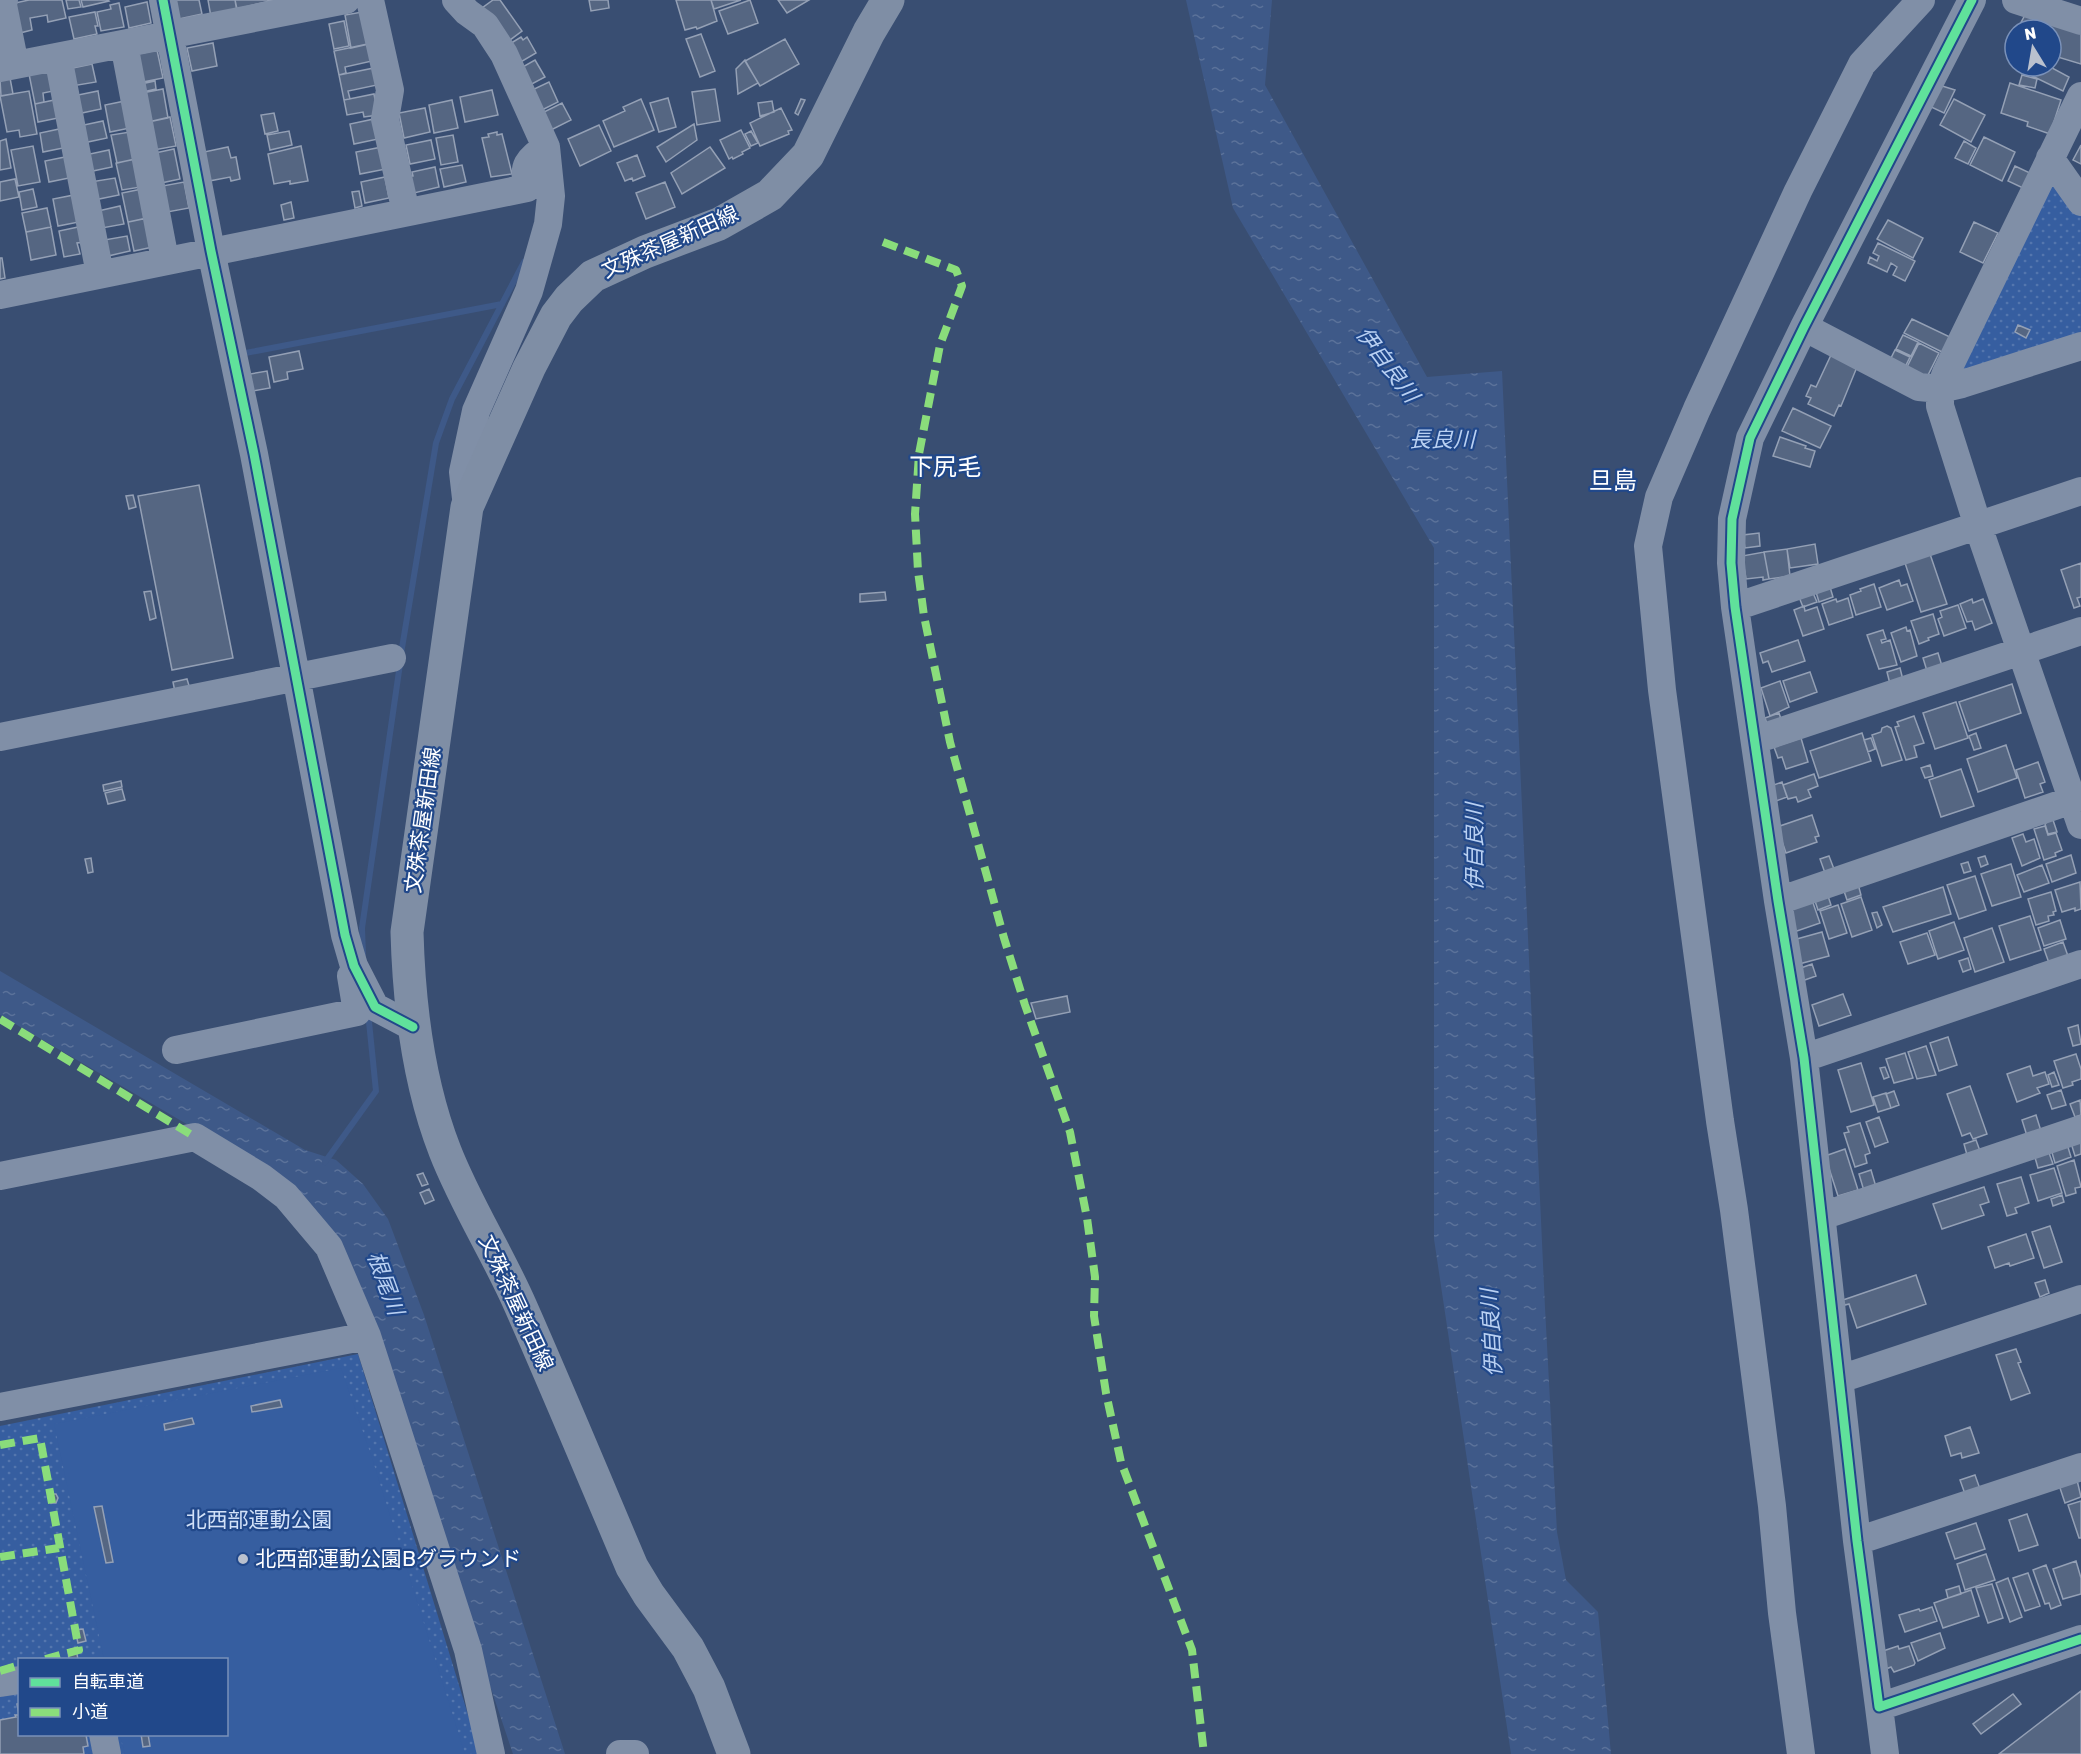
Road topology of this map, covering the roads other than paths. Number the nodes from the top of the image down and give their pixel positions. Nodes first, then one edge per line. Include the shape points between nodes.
1 (4, 0) edge
2 (163, 0) edge
3 (346, 0) edge
4 (370, 0) edge
5 (456, 0) edge
6 (888, 0) edge
7 (1921, 0) edge
8 (1972, 0) edge
9 (2016, 0) edge
10 (2081, 21) edge
11 (170, 36) junction
12 (124, 44) junction
13 (58, 57) junction
14 (8, 67) edge
15 (2081, 96) edge
16 (546, 147) junction
17 (2050, 158) junction
18 (2081, 202) edge
19 (406, 212) junction
20 (212, 251) junction
21 (165, 260) junction
22 (100, 274) junction
23 (0, 295) edge
24 (1804, 327) junction
25 (2081, 346) edge
26 (1940, 389) junction
27 (2081, 491) edge
28 (467, 507) junction
29 (1978, 526) junction
30 (1735, 607) junction
31 (2081, 631) edge
32 (2021, 651) junction
33 (392, 658) dead end
34 (297, 678) junction
35 (0, 737) edge
36 (1755, 740) junction
37 (2078, 807) edge
38 (1778, 901) junction
39 (345, 935) junction
40 (2081, 964) edge
41 (413, 1027) junction
42 (176, 1050) dead end
43 (1804, 1058) junction
44 (2081, 1129) edge
45 (0, 1176) edge
46 (1822, 1216) junction
47 (2081, 1299) edge
48 (367, 1336) junction
49 (1840, 1379) junction
50 (0, 1407) edge
51 (2081, 1467) edge
52 (1857, 1541) junction
53 (2081, 1639) edge
54 (18, 1680) edge
55 (0, 1683) edge
56 (1879, 1707) junction
57 (103, 1736) edge
58 (107, 1754) edge
59 (491, 1754) edge
60 (620, 1754) edge
61 (635, 1754) edge
62 (734, 1754) edge
63 (1801, 1754) edge
64 (1885, 1754) edge

1 - 14 street
2 - 11 street
3 - 11 street
4 - 19 street via 390,90 385,119
5 - 16 street via 484,25 504,54
6 - 28 main road, 文殊茶屋新田線 via 808,155 771,195 719,224 593,276 569,299 530,368
7 - 63 street via 1862,64 1798,191 1659,496 1648,546 1662,690 1736,1221
8 - 24 street
9 - 10 street
11 - 12 street
11 - 20 street
12 - 13 street
12 - 21 street
13 - 14 street
13 - 22 street
15 - 17 street
16 - 19 street via 528,160 528,188
16 - 28 street via 551,195 548,224 529,291 476,411 464,471
17 - 18 street
17 - 26 street
19 - 20 street
20 - 21 street
20 - 34 street
21 - 22 street
22 - 23 street
24 - 26 street via 1919,387
24 - 30 street via 1750,438 1732,519
25 - 26 street
26 - 29 street via 1940,406
27 - 29 street
28 - 41 main road, 文殊茶屋新田線 via 407,932
29 - 30 street
29 - 32 street
30 - 36 street
31 - 32 street
32 - 36 street
32 - 37 street
33 - 34 street
34 - 35 street
34 - 39 street
36 - 38 street
37 - 38 street
38 - 43 street
39 - 41 street via 354,966 375,1007
39 - 42 street via 357,1012
40 - 43 street
41 - 62 main road, 文殊茶屋新田線 via 444,1151 520,1304 632,1566 648,1595 688,1648 709,1688
43 - 46 street
44 - 46 street
45 - 48 street via 195,1137 286,1196 329,1247
46 - 49 street
47 - 49 street
48 - 50 street
48 - 59 street via 468,1650
49 - 52 street
51 - 52 street
52 - 56 street
53 - 56 street
54 - 55 street
56 - 64 street
57 - 58 street
60 - 61 street

